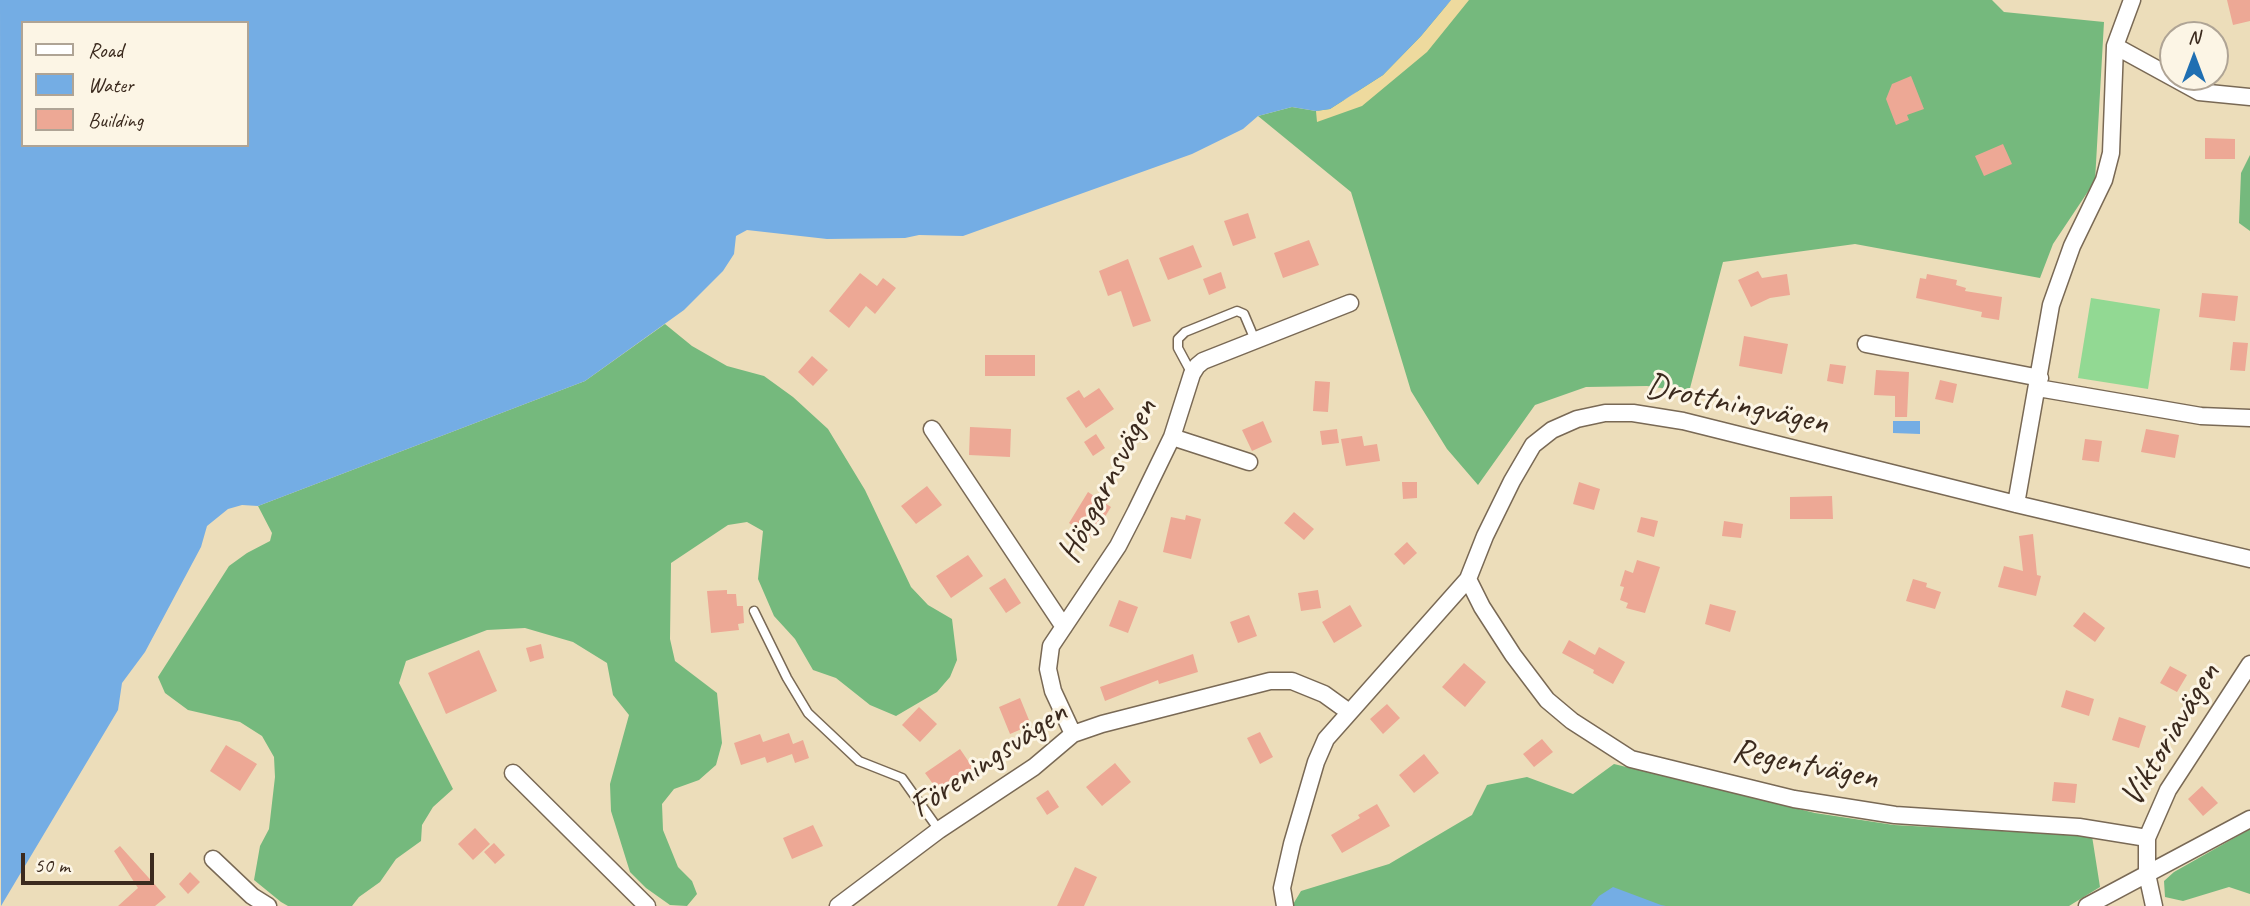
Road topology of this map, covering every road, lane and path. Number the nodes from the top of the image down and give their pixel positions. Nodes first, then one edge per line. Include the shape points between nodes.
1 (2132, 0) edge
2 (2115, 46) junction
3 (2250, 97) edge
4 (1350, 303) dead end
5 (1255, 340) junction
6 (1866, 344) dead end
7 (1192, 374) junction
8 (2039, 383) junction
9 (2250, 418) edge
10 (932, 429) dead end
11 (1172, 437) junction
12 (1249, 462) dead end
13 (2016, 504) junction
14 (2250, 559) edge
15 (1468, 579) junction
16 (754, 611) dead end
17 (1064, 627) junction
18 (2250, 664) edge
19 (1349, 712) junction
20 (1073, 734) junction
21 (513, 773) dead end
22 (2250, 819) edge
23 (939, 830) junction
24 (2147, 838) junction
25 (214, 859) dead end
26 (2147, 874) junction
27 (268, 906) edge
28 (647, 906) edge
29 (838, 906) edge
30 (1285, 906) edge
31 (2087, 906) edge
32 (2154, 906) edge

1 - 2 street
2 - 3 street via 2199,92
2 - 8 street via 2111,153 2104,180 2054,295
4 - 5 street, Höggarnsvägen
5 - 7 street, Höggarnsvägen via 1203,361
5 - 7 lane via 1244,314 1237,312 1185,332 1178,339 1178,348
6 - 8 street
7 - 11 street, Höggarnsvägen
8 - 9 street via 2201,416
8 - 13 street
10 - 17 street
11 - 12 street
11 - 17 street, Höggarnsvägen via 1118,546
13 - 14 street, Drottningvägen
13 - 15 street, Drottningvägen via 1683,421 1605,413 1552,430 1533,445
15 - 19 street, Drottningvägen
15 - 24 street, Regentvägen via 1482,607 1547,700 1631,759 1794,799 1895,815 2079,827
16 - 23 lane via 808,713 859,761 902,778
17 - 20 street, Höggarnsvägen via 1051,646 1048,669
18 - 24 street, Viktoriavägen via 2168,790
19 - 20 street, Föreningsvägen via 1303,685 1270,681
19 - 30 street, Drottningvägen via 1326,738 1316,762 1282,888
20 - 23 street, Föreningsvägen via 1034,767
21 - 28 street
22 - 26 street
23 - 29 street, Föreningsvägen
24 - 26 street
25 - 27 street
26 - 31 street
26 - 32 street

